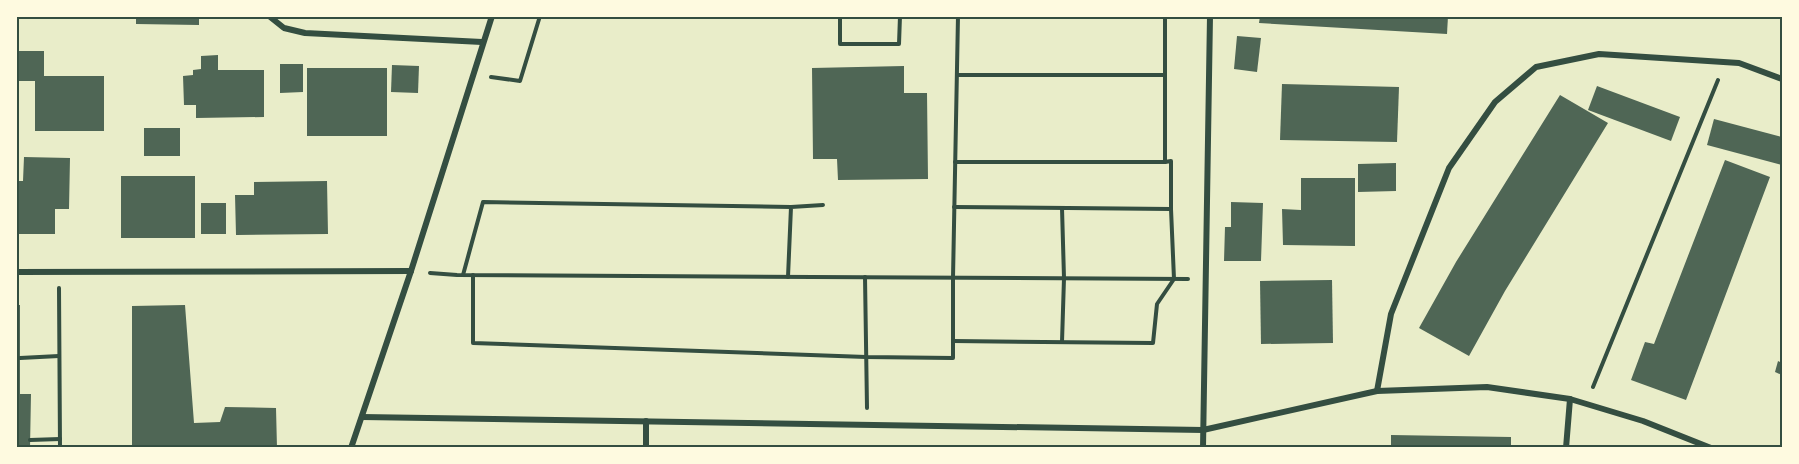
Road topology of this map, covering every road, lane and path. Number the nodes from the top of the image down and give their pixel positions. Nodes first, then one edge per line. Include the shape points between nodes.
1 (269, 16) edge
2 (492, 16) edge
3 (540, 16) edge
4 (840, 16) edge
5 (900, 16) edge
6 (958, 16) edge
7 (1165, 16) edge
8 (1210, 16) edge
9 (483, 42) junction
10 (1725, 63) junction
11 (472, 75) junction
12 (957, 75) junction
13 (1165, 75) junction
14 (1782, 79) edge
15 (955, 162) junction
16 (1165, 162) junction
17 (823, 205) dead end
18 (791, 207) junction
19 (954, 207) junction
20 (1062, 208) junction
21 (1171, 209) junction
22 (411, 271) junction
23 (58, 272) junction
24 (16, 273) edge
25 (463, 274) junction
26 (473, 274) junction
27 (788, 276) junction
28 (865, 277) junction
29 (952, 278) junction
30 (1064, 278) junction
31 (1174, 279) junction
32 (1205, 279) junction
33 (953, 341) junction
34 (1062, 342) junction
35 (59, 356) junction
36 (866, 357) junction
37 (20, 358) dead end
38 (1377, 391) junction
39 (1570, 399) junction
40 (1586, 404) junction
41 (362, 417) junction
42 (646, 421) junction
43 (867, 424) junction
44 (1203, 430) junction
45 (60, 439) junction
46 (30, 440) dead end
47 (60, 447) edge
48 (351, 447) edge
49 (646, 447) edge
50 (1203, 447) edge
51 (1566, 447) edge
52 (1711, 447) edge

1 - 9 street via 284,28 305,33
2 - 9 street
3 - 11 path via 520,81
4 - 5 path via 840,44 899,44
6 - 12 path
7 - 13 path
8 - 32 street
9 - 11 street
10 - 14 street via 1739,63
10 - 38 street via 1599,54 1536,67 1495,102 1449,168 1391,314
10 - 40 path
11 - 22 street
12 - 13 path
12 - 15 path
13 - 16 path
15 - 16 path
15 - 19 path
16 - 21 path via 1171,161
17 - 18 path
18 - 25 path via 483,202
18 - 27 path
19 - 20 path
19 - 29 path
20 - 21 path
20 - 30 path
21 - 31 path
22 - 23 street
22 - 25 path
22 - 41 street
23 - 24 street
23 - 35 path
25 - 26 path
26 - 27 path
26 - 36 path via 473,344
27 - 28 path
28 - 29 path
28 - 36 path
29 - 30 path
29 - 33 path
30 - 31 path
30 - 34 path
31 - 32 path
31 - 34 path via 1156,304 1153,343
32 - 44 street
33 - 34 path
33 - 36 path via 953,358
35 - 37 path
35 - 45 path
36 - 43 path
38 - 39 street via 1487,387
38 - 44 street
39 - 40 street
39 - 51 street
40 - 52 street
41 - 42 street
41 - 48 street
42 - 43 street
42 - 49 street
43 - 44 street
44 - 50 street
45 - 46 path
45 - 47 path

